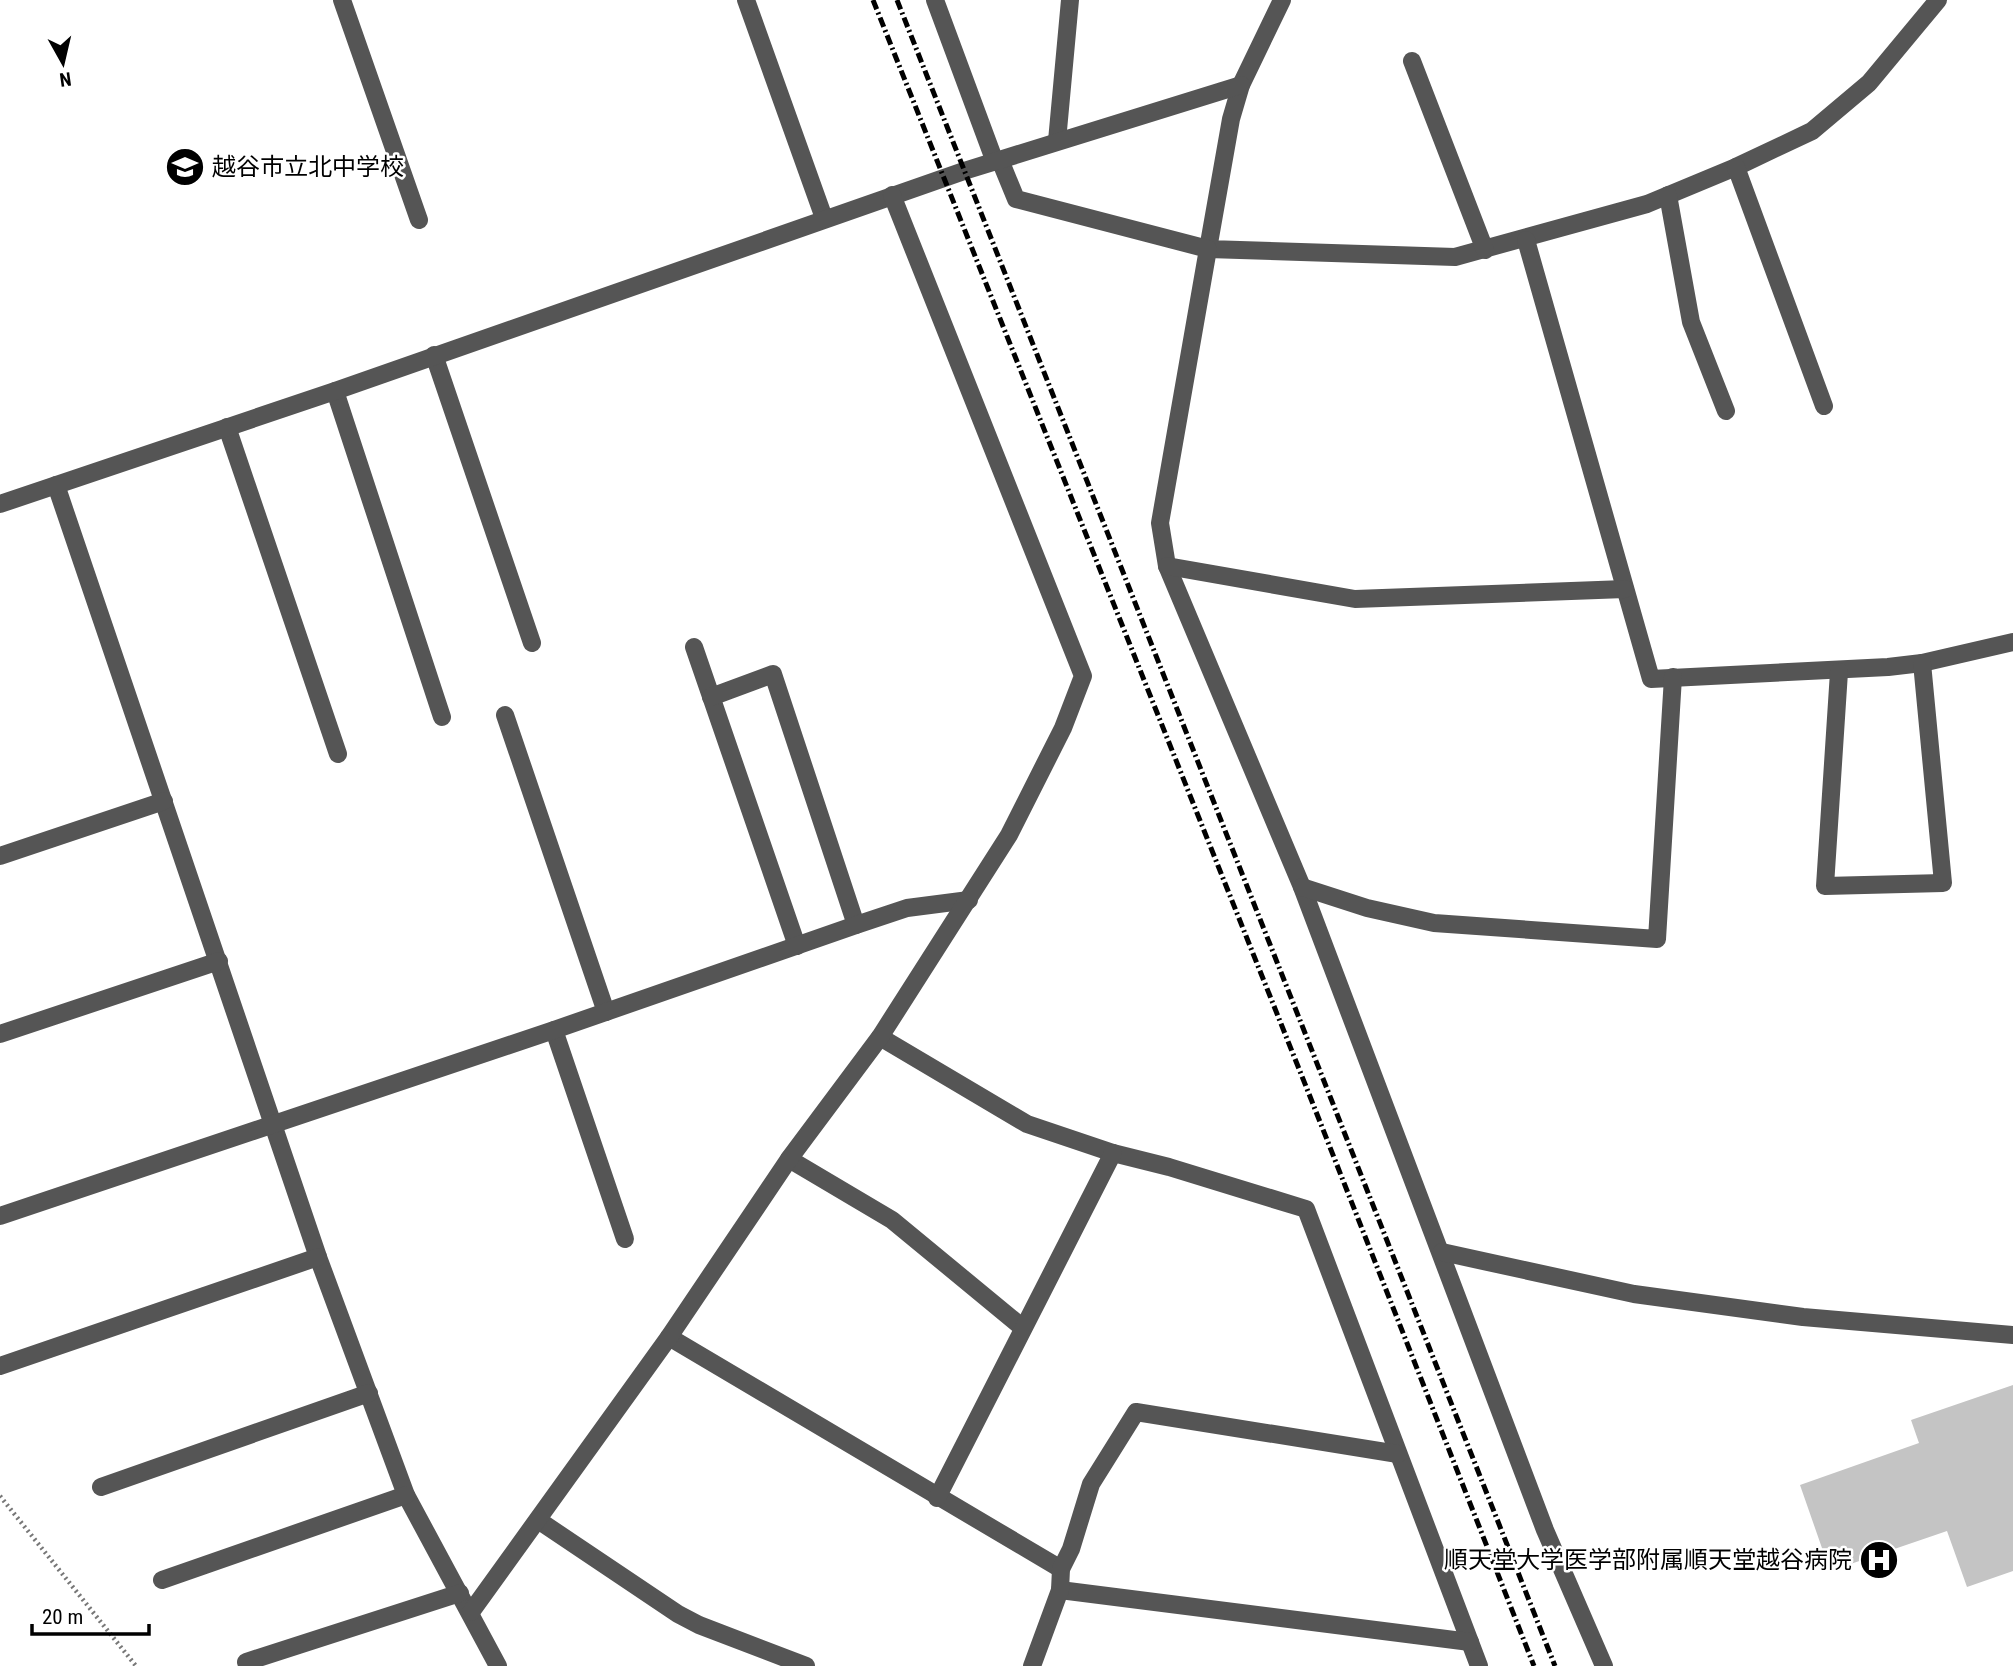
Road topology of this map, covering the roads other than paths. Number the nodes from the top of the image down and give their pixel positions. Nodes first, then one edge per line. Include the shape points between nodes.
1 (342, 0) edge
2 (746, 0) edge
3 (934, 0) edge
4 (1070, 0) edge
5 (1282, 0) edge
6 (1938, 0) edge
7 (1412, 61) dead end
8 (1241, 85) junction
9 (1057, 141) junction
10 (998, 161) junction
11 (1737, 167) junction
12 (892, 195) junction
13 (1668, 195) junction
14 (824, 218) junction
15 (419, 219) dead end
16 (1526, 240) junction
17 (1208, 249) junction
18 (1485, 250) junction
19 (434, 355) junction
20 (334, 391) junction
21 (1824, 406) dead end
22 (1726, 411) dead end
23 (228, 427) junction
24 (56, 485) junction
25 (0, 504) edge
26 (1167, 566) junction
27 (1625, 589) junction
28 (2013, 642) edge
29 (532, 643) dead end
30 (694, 648) dead end
31 (1922, 663) junction
32 (1839, 672) junction
33 (1672, 677) junction
34 (711, 697) junction
35 (505, 715) dead end
36 (442, 716) dead end
37 (338, 754) dead end
38 (164, 801) junction
39 (0, 856) edge
40 (1302, 887) junction
41 (969, 900) junction
42 (856, 925) junction
43 (797, 946) junction
44 (219, 961) junction
45 (606, 1012) junction
46 (554, 1030) junction
47 (0, 1034) edge
48 (880, 1037) junction
49 (273, 1122) junction
50 (1113, 1153) junction
51 (789, 1159) junction
52 (0, 1216) edge
53 (625, 1239) dead end
54 (1442, 1252) junction
55 (318, 1256) junction
56 (1023, 1328) junction
57 (2013, 1335) edge
58 (670, 1337) junction
59 (0, 1366) edge
60 (369, 1393) junction
61 (1398, 1454) junction
62 (101, 1487) dead end
63 (406, 1495) junction
64 (937, 1498) junction
65 (538, 1520) junction
66 (1061, 1569) junction
67 (162, 1580) dead end
68 (1060, 1590) junction
69 (460, 1592) junction
70 (471, 1612) junction
71 (1470, 1642) junction
72 (246, 1662) dead end
73 (498, 1666) edge
74 (806, 1666) edge
75 (1032, 1666) edge
76 (1479, 1666) edge
77 (1604, 1666) edge

1 - 15 street
2 - 14 street
3 - 10 street
4 - 9 street
5 - 8 street
6 - 11 street via 1869,83 1812,131
7 - 18 street
8 - 9 street
8 - 17 street
9 - 10 street
10 - 12 street
10 - 17 street via 1016,199
11 - 13 street
11 - 21 street
12 - 14 street
12 - 41 street via 1083,676 1063,728 1009,835
13 - 16 street
13 - 22 street via 1690,321
14 - 19 street
16 - 18 street
16 - 27 street
17 - 18 street via 1455,257
17 - 26 street via 1160,523
19 - 20 street
19 - 29 street
20 - 23 street
20 - 36 street
23 - 24 street
23 - 37 street
24 - 25 street
24 - 38 street
26 - 27 street via 1355,599
26 - 40 street
27 - 33 street via 1651,679
28 - 31 street
30 - 34 street
31 - 32 street
31 - 32 street via 1943,883 1825,886
32 - 33 street
33 - 40 street via 1657,939 1434,923
34 - 42 street via 773,674
34 - 43 street
35 - 45 street
38 - 39 street
38 - 44 street
40 - 54 street
41 - 42 street via 907,908
41 - 48 street
42 - 43 street
43 - 45 street
44 - 47 street
44 - 49 street
45 - 46 street
46 - 49 street
46 - 53 street
48 - 50 street via 1027,1124
48 - 51 street
49 - 52 street
49 - 55 street
50 - 56 street
50 - 61 street via 1306,1209
51 - 56 street via 892,1220
51 - 58 street
54 - 57 street via 1634,1294 1802,1317
54 - 77 street via 1545,1530
55 - 59 street
55 - 60 street
56 - 64 street
58 - 64 street
58 - 65 street
60 - 62 street
60 - 63 street
61 - 66 street via 1136,1412 1091,1484
61 - 71 street
63 - 67 street
63 - 69 street
64 - 66 street
65 - 70 street
65 - 74 street via 678,1614
66 - 68 street
68 - 71 street
68 - 75 street
69 - 70 street
69 - 72 street
70 - 73 street
71 - 76 street

